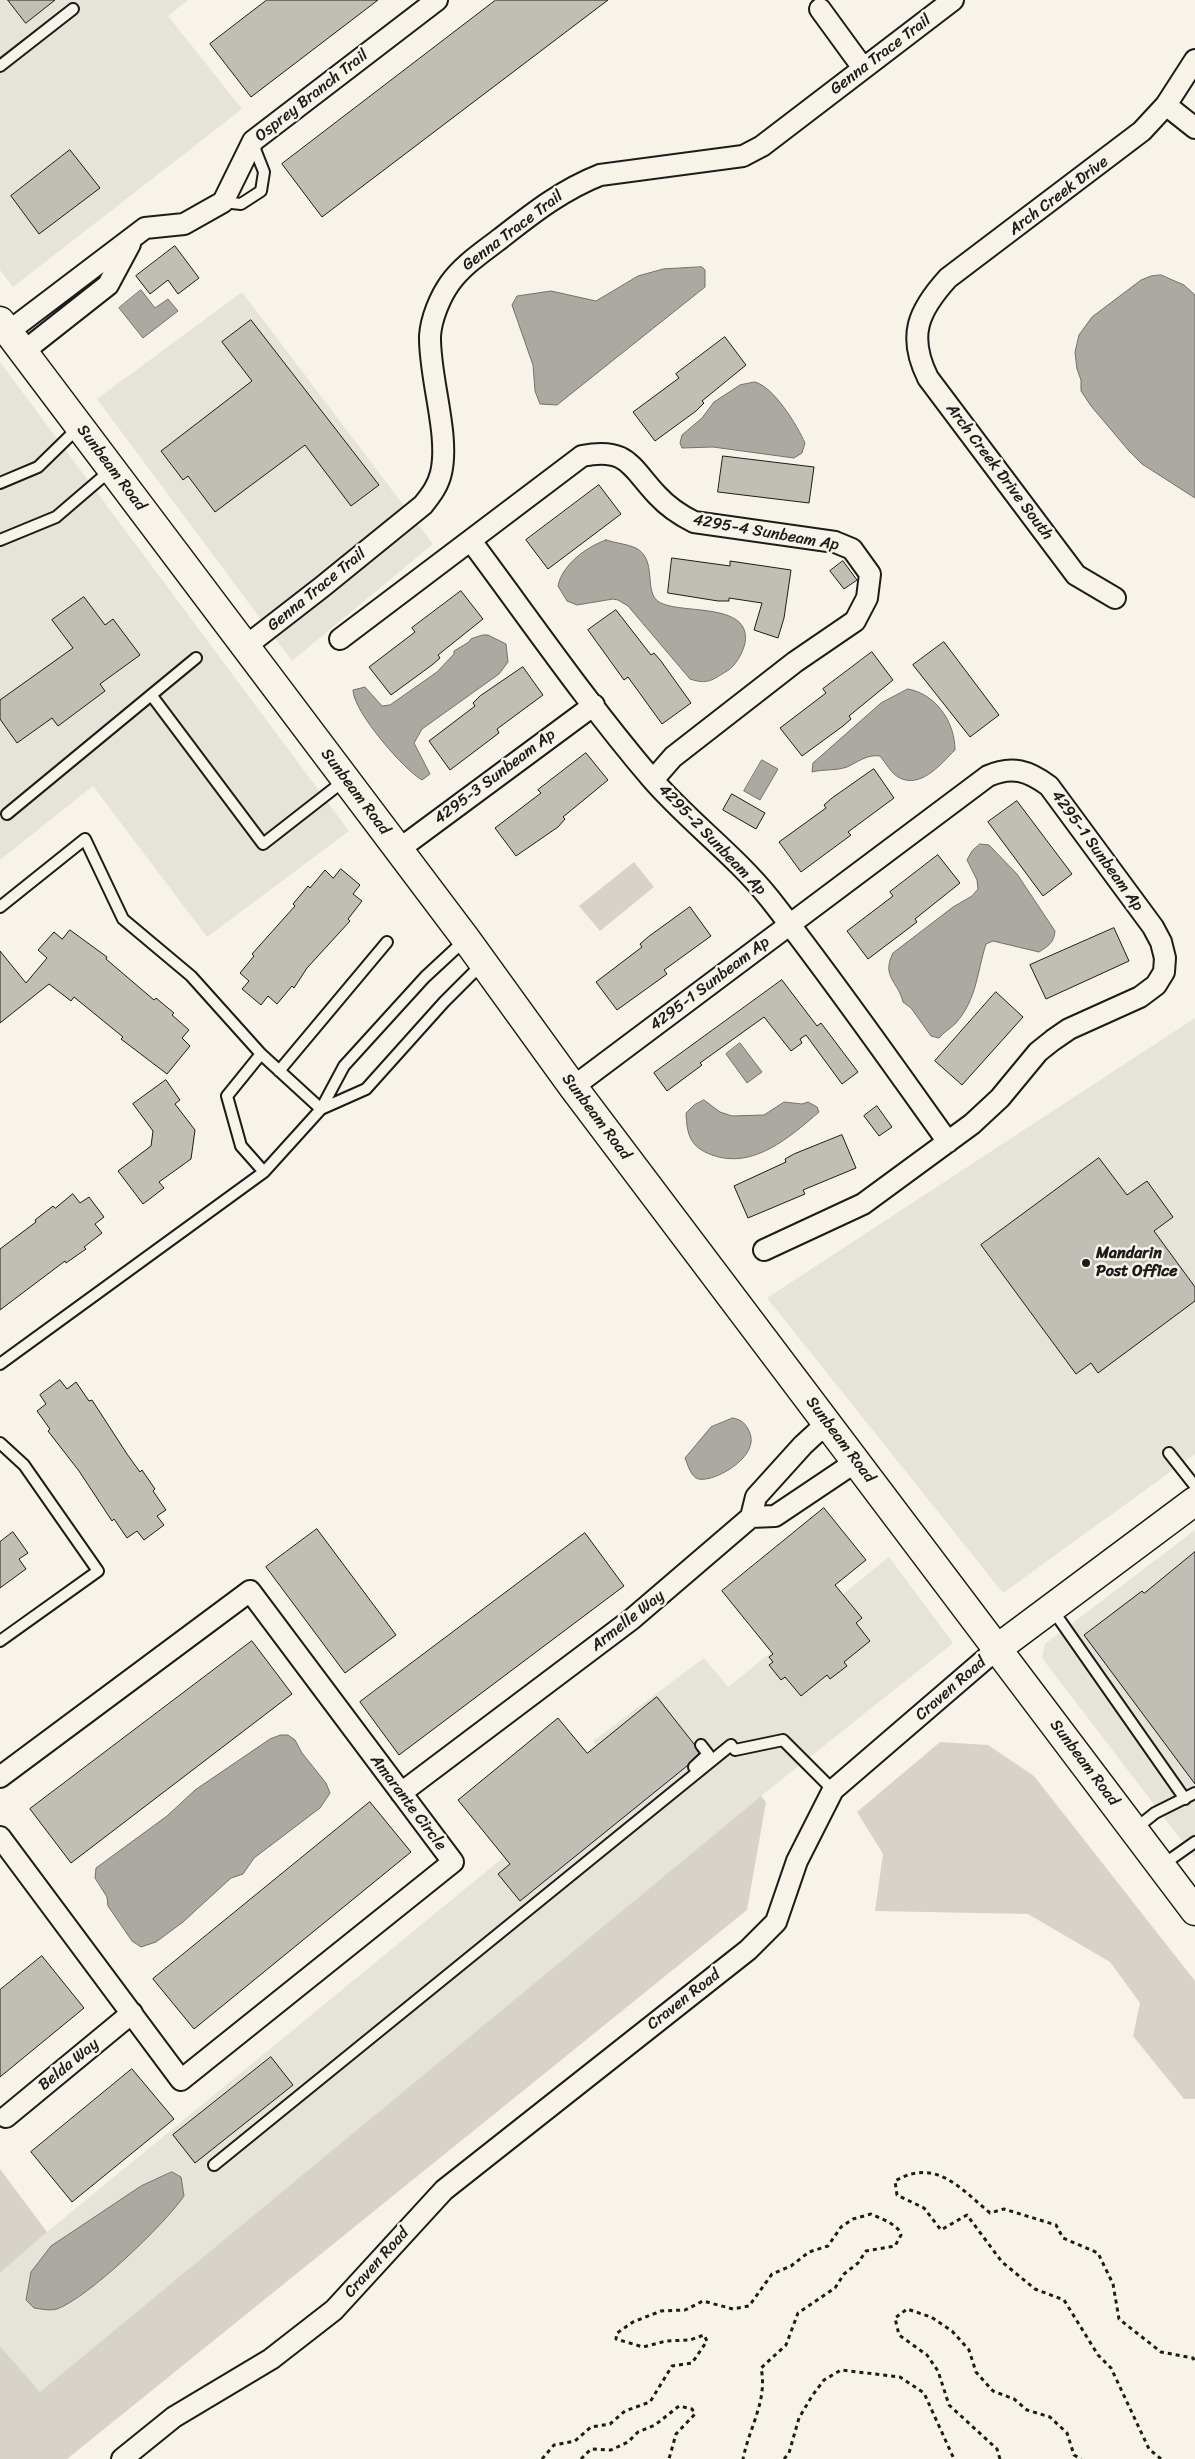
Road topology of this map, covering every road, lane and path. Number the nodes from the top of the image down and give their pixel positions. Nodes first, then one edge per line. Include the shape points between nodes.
1 (437, 0) edge
2 (953, 0) edge
3 (73, 9) dead end
4 (820, 9) dead end
5 (1195, 60) edge
6 (0, 66) edge
7 (863, 68) junction
8 (1166, 105) junction
9 (1195, 128) edge
10 (252, 141) junction
11 (223, 202) junction
12 (919, 325) joint
13 (10, 335) edge
14 (79, 426) junction
15 (112, 469) junction
16 (0, 483) edge
17 (0, 540) edge
18 (471, 541) junction
19 (1114, 598) dead end
20 (340, 640) dead end
21 (246, 646) junction
22 (196, 658) dead end
23 (152, 696) junction
24 (594, 705) junction
25 (345, 779) junction
26 (653, 780) junction
27 (2, 814) edge
28 (398, 850) junction
29 (0, 907) edge
30 (789, 925) junction
31 (466, 939) junction
32 (387, 942) dead end
33 (483, 963) junction
34 (260, 1054) junction
35 (279, 1071) junction
36 (573, 1087) junction
37 (321, 1109) junction
38 (948, 1142) junction
39 (264, 1172) junction
40 (764, 1250) dead end
41 (0, 1364) edge
42 (827, 1423) junction
43 (0, 1442) edge
44 (1169, 1453) dead end
45 (856, 1462) junction
46 (1195, 1486) edge
47 (1195, 1501) edge
48 (751, 1517) junction
49 (1052, 1608) junction
50 (0, 1641) edge
51 (998, 1648) junction
52 (701, 1745) dead end
53 (694, 1767) junction
54 (0, 1777) edge
55 (833, 1790) junction
56 (401, 1793) junction
57 (1195, 1793) edge
58 (1185, 1798) junction
59 (1134, 1829) junction
60 (0, 1837) edge
61 (1195, 1842) edge
62 (1161, 1866) junction
63 (1195, 1911) edge
64 (132, 2014) junction
65 (6, 2117) dead end
66 (214, 2165) dead end
67 (1195, 2362) edge
68 (122, 2459) edge
69 (542, 2459) edge
70 (581, 2459) edge
71 (669, 2459) edge
72 (743, 2459) edge
73 (784, 2459) edge
74 (954, 2459) edge
75 (1000, 2459) edge
76 (1081, 2459) edge
77 (1161, 2459) edge

1 - 10 street, Osprey Branch Trail
2 - 7 street, Genna Trace Trail
3 - 6 lane
4 - 7 street
5 - 8 street, Arch Creek Drive
7 - 21 street, Genna Trace Trail via 762,146 743,156 600,175 556,196 464,266 438,305 430,334 443,452 436,488 423,505
8 - 9 street
8 - 12 street, Arch Creek Drive via 1115,154 948,278 932,296
10 - 11 street, Osprey Branch Trail
10 - 11 lane via 264,172 261,191 241,204
11 - 13 street via 184,224 146,228 134,238 108,285
12 - 19 street, Arch Creek Drive South via 919,353 928,378 1076,575
13 - 14 street, Sunbeam Road
14 - 15 street, Sunbeam Road
14 - 16 lane via 38,468
15 - 17 lane via 56,517
15 - 21 street, Sunbeam Road
18 - 20 street, 4295-4 Sunbeam Ap
18 - 24 street, 4295-2 Sunbeam Ap
18 - 26 street, 4295-4 Sunbeam Ap via 582,456 601,452 616,455 630,463 657,496 677,514 694,522 834,542 852,549 870,574 867,598 855,621 795,662 673,757
21 - 25 street, Sunbeam Road
22 - 23 lane
23 - 25 lane via 263,844
23 - 27 lane
24 - 26 street, 4295-2 Sunbeam Ap
24 - 28 street, 4295-3 Sunbeam Ap
25 - 28 street, Sunbeam Road
26 - 30 street, 4295-2 Sunbeam Ap via 742,866
28 - 31 street, Sunbeam Road
29 - 34 lane via 85,839 123,918 191,976
30 - 36 street, 4295-1 Sunbeam Ap
30 - 38 street, 4295-2 Sunbeam Ap
30 - 38 street, 4295-1 Sunbeam Ap via 988,776 1000,771 1020,770 1050,786 1153,927 1162,942 1164,972 1156,985 1140,997 1053,1040 1038,1052 1000,1098
31 - 33 street, Sunbeam Road
31 - 37 lane via 425,977 344,1066
32 - 35 lane
33 - 36 street, Sunbeam Road
33 - 37 lane via 366,1089
34 - 35 lane
34 - 39 lane via 227,1096 241,1146
35 - 37 lane
36 - 42 street, Sunbeam Road
37 - 39 lane
38 - 40 street, 4295-1 Sunbeam Ap via 863,1204
39 - 41 lane
42 - 45 street, Sunbeam Road
42 - 48 street via 756,1497
43 - 50 lane via 24,1466 98,1570
44 - 46 lane
45 - 48 street via 775,1516
45 - 51 street, Sunbeam Road
47 - 49 street, Craven Road
48 - 56 street, Armelle Way via 632,1619
49 - 51 street, Craven Road
49 - 58 lane
51 - 55 street, Craven Road
51 - 59 street, Sunbeam Road
52 - 53 lane via 708,1754
53 - 55 lane via 731,1745 735,1750 782,1740
53 - 66 lane
54 - 56 street, Amarante Circle via 250,1591
55 - 68 street, Craven Road via 797,1861 776,1922 748,1950 444,2190 334,2310 271,2359 174,2417
56 - 64 street, Amarante Circle via 453,1862 182,2080
57 - 58 lane
58 - 59 lane via 1155,1813
59 - 62 street, Sunbeam Road
60 - 64 street, Amarante Circle
61 - 62 lane
62 - 63 street, Sunbeam Road
64 - 65 street, Belda Way
67 - 77 path via 1193,2358 1161,2352 1119,2319 1113,2284 1098,2253 1063,2238 1056,2225 1004,2208 990,2213 948,2177 923,2172 896,2180 897,2195 924,2208 941,2230 967,2215 1002,2262 1034,2289 1064,2300 1098,2355 1111,2368 1149,2449
69 - 72 path via 554,2445 575,2441 591,2427 610,2424 625,2411 650,2402 672,2366 692,2363 707,2341 704,2335 643,2348 616,2339 617,2333 633,2322 662,2311 686,2310 703,2301 734,2309 749,2306 772,2274 791,2266 809,2252 828,2246 841,2227 853,2218 871,2214 889,2222 901,2235 895,2246 866,2251 835,2288 798,2313 786,2345 761,2368 764,2382 756,2421
70 - 71 path via 591,2449 611,2450 628,2442 679,2406 692,2409 695,2414 676,2434
73 - 74 path via 789,2453 799,2418 812,2396 824,2380 841,2370 900,2376 924,2394
75 - 76 path via 997,2449 949,2406 938,2371 927,2355 899,2334 895,2318 906,2308 952,2330 969,2350 976,2372 993,2392 1014,2399 1027,2410 1050,2417 1067,2433 1074,2455

